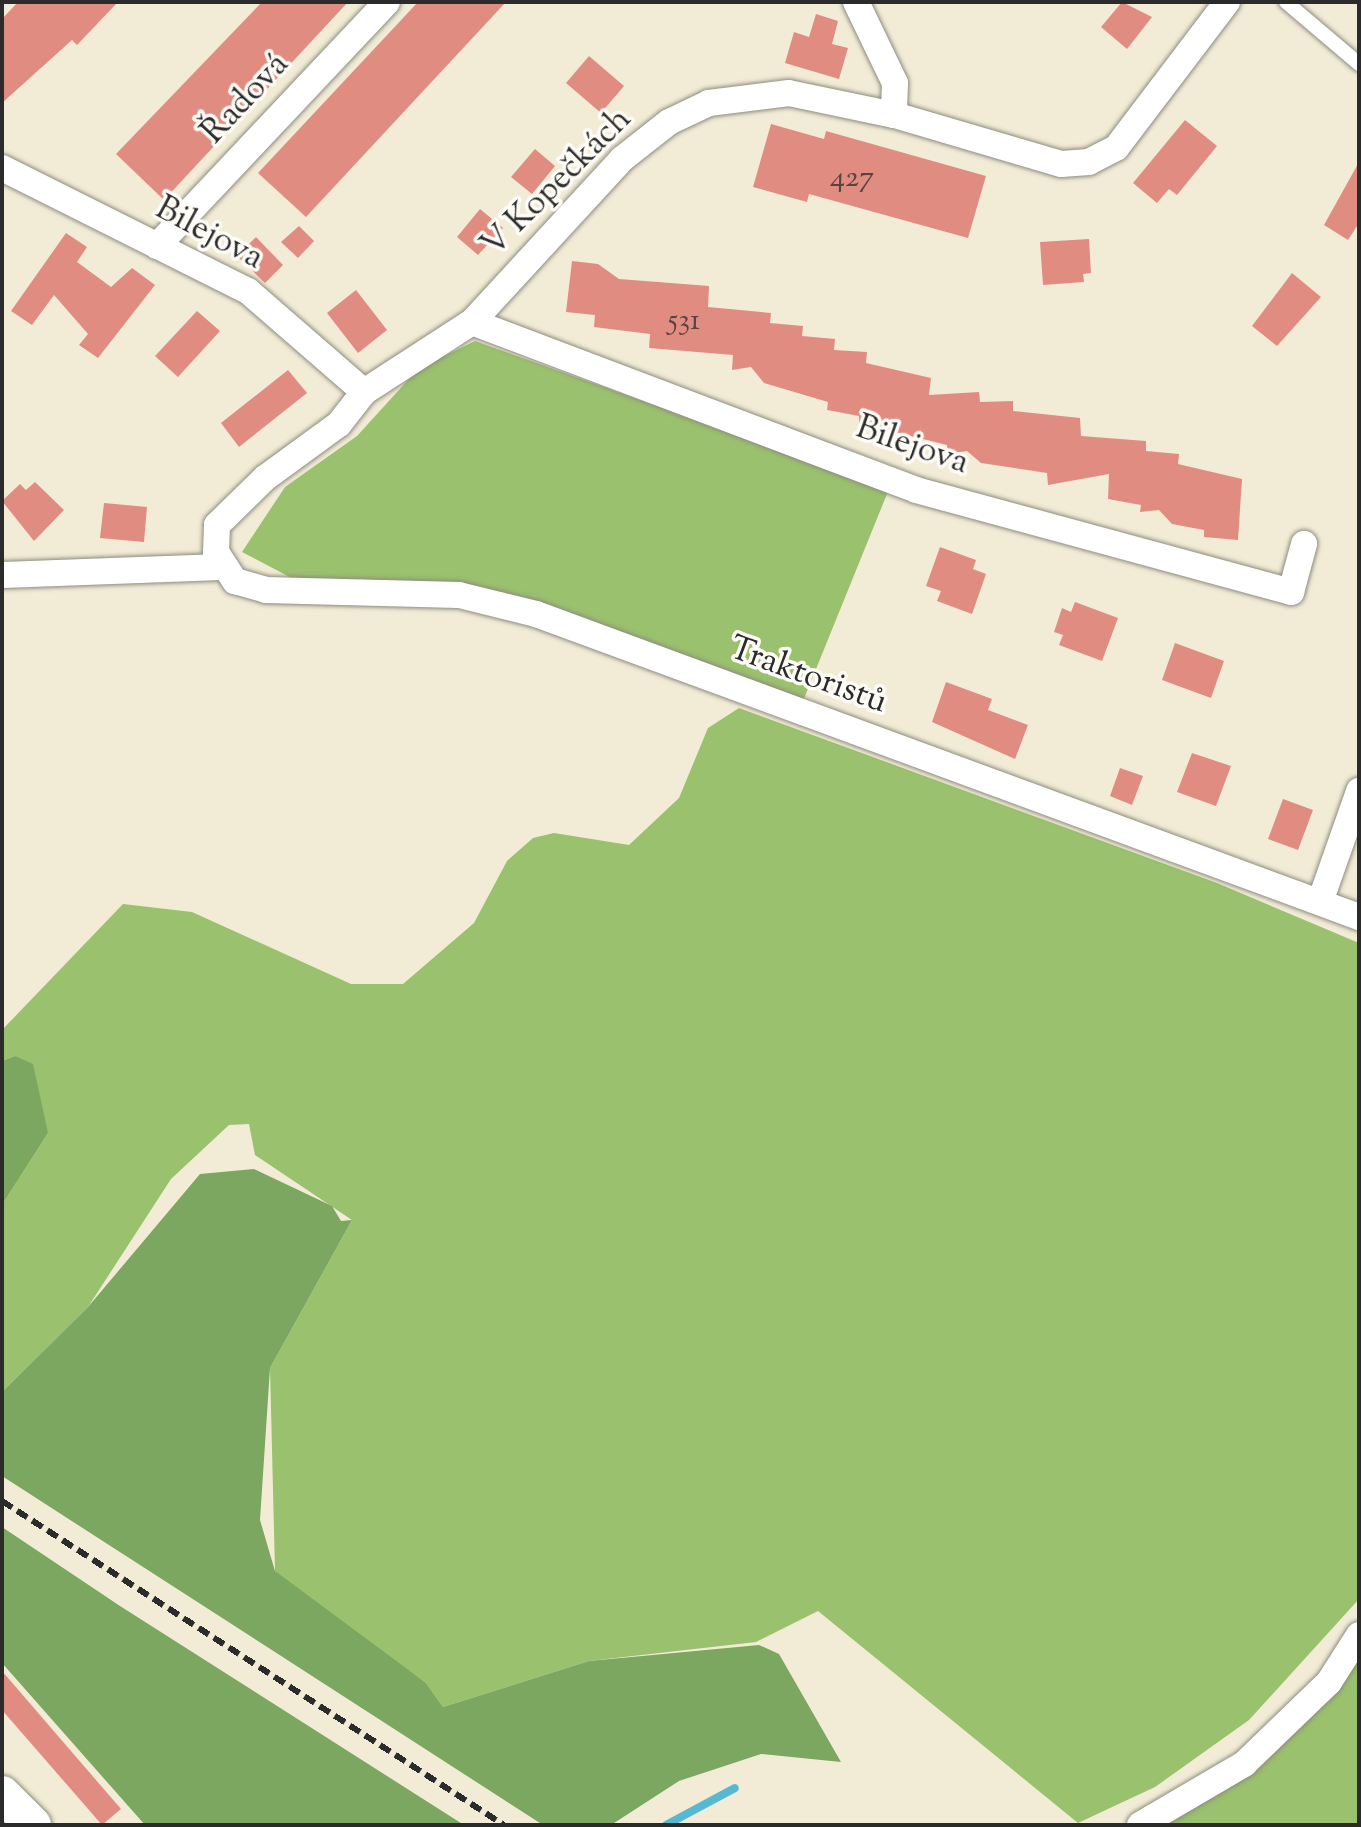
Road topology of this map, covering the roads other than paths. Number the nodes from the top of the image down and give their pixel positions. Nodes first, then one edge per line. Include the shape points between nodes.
1 (387, 2) edge
2 (856, 2) edge
3 (1227, 2) edge
4 (1286, 2) edge
5 (1359, 64) edge
6 (894, 115) junction
7 (2, 168) edge
8 (157, 246) junction
9 (472, 322) junction
10 (364, 392) junction
11 (1304, 544) dead end
12 (222, 567) junction
13 (2, 575) edge
14 (1359, 791) edge
15 (1320, 902) junction
16 (1359, 917) edge
17 (1359, 1635) edge
18 (2, 1794) edge
19 (33, 1825) edge
20 (1140, 1825) edge

1 - 8 street, Řadová
2 - 6 street via 895,83
3 - 6 street, V Kopečkách via 1116,148 1089,162 1061,164
4 - 5 lane
6 - 9 street, V Kopečkách via 789,93 753,94 696,109 622,159
7 - 8 street, Bilejova
8 - 10 street, Bilejova via 248,291
9 - 10 street, V Kopečkách
9 - 11 street, Bilejova via 916,490 1291,592
10 - 12 street, V Kopečkách via 339,424 217,525
12 - 13 street
12 - 15 street, Traktoristů via 235,581 266,590 459,595 536,614
14 - 15 street
15 - 16 street, Traktoristů
17 - 20 street via 1329,1682 1244,1764
18 - 19 main road

